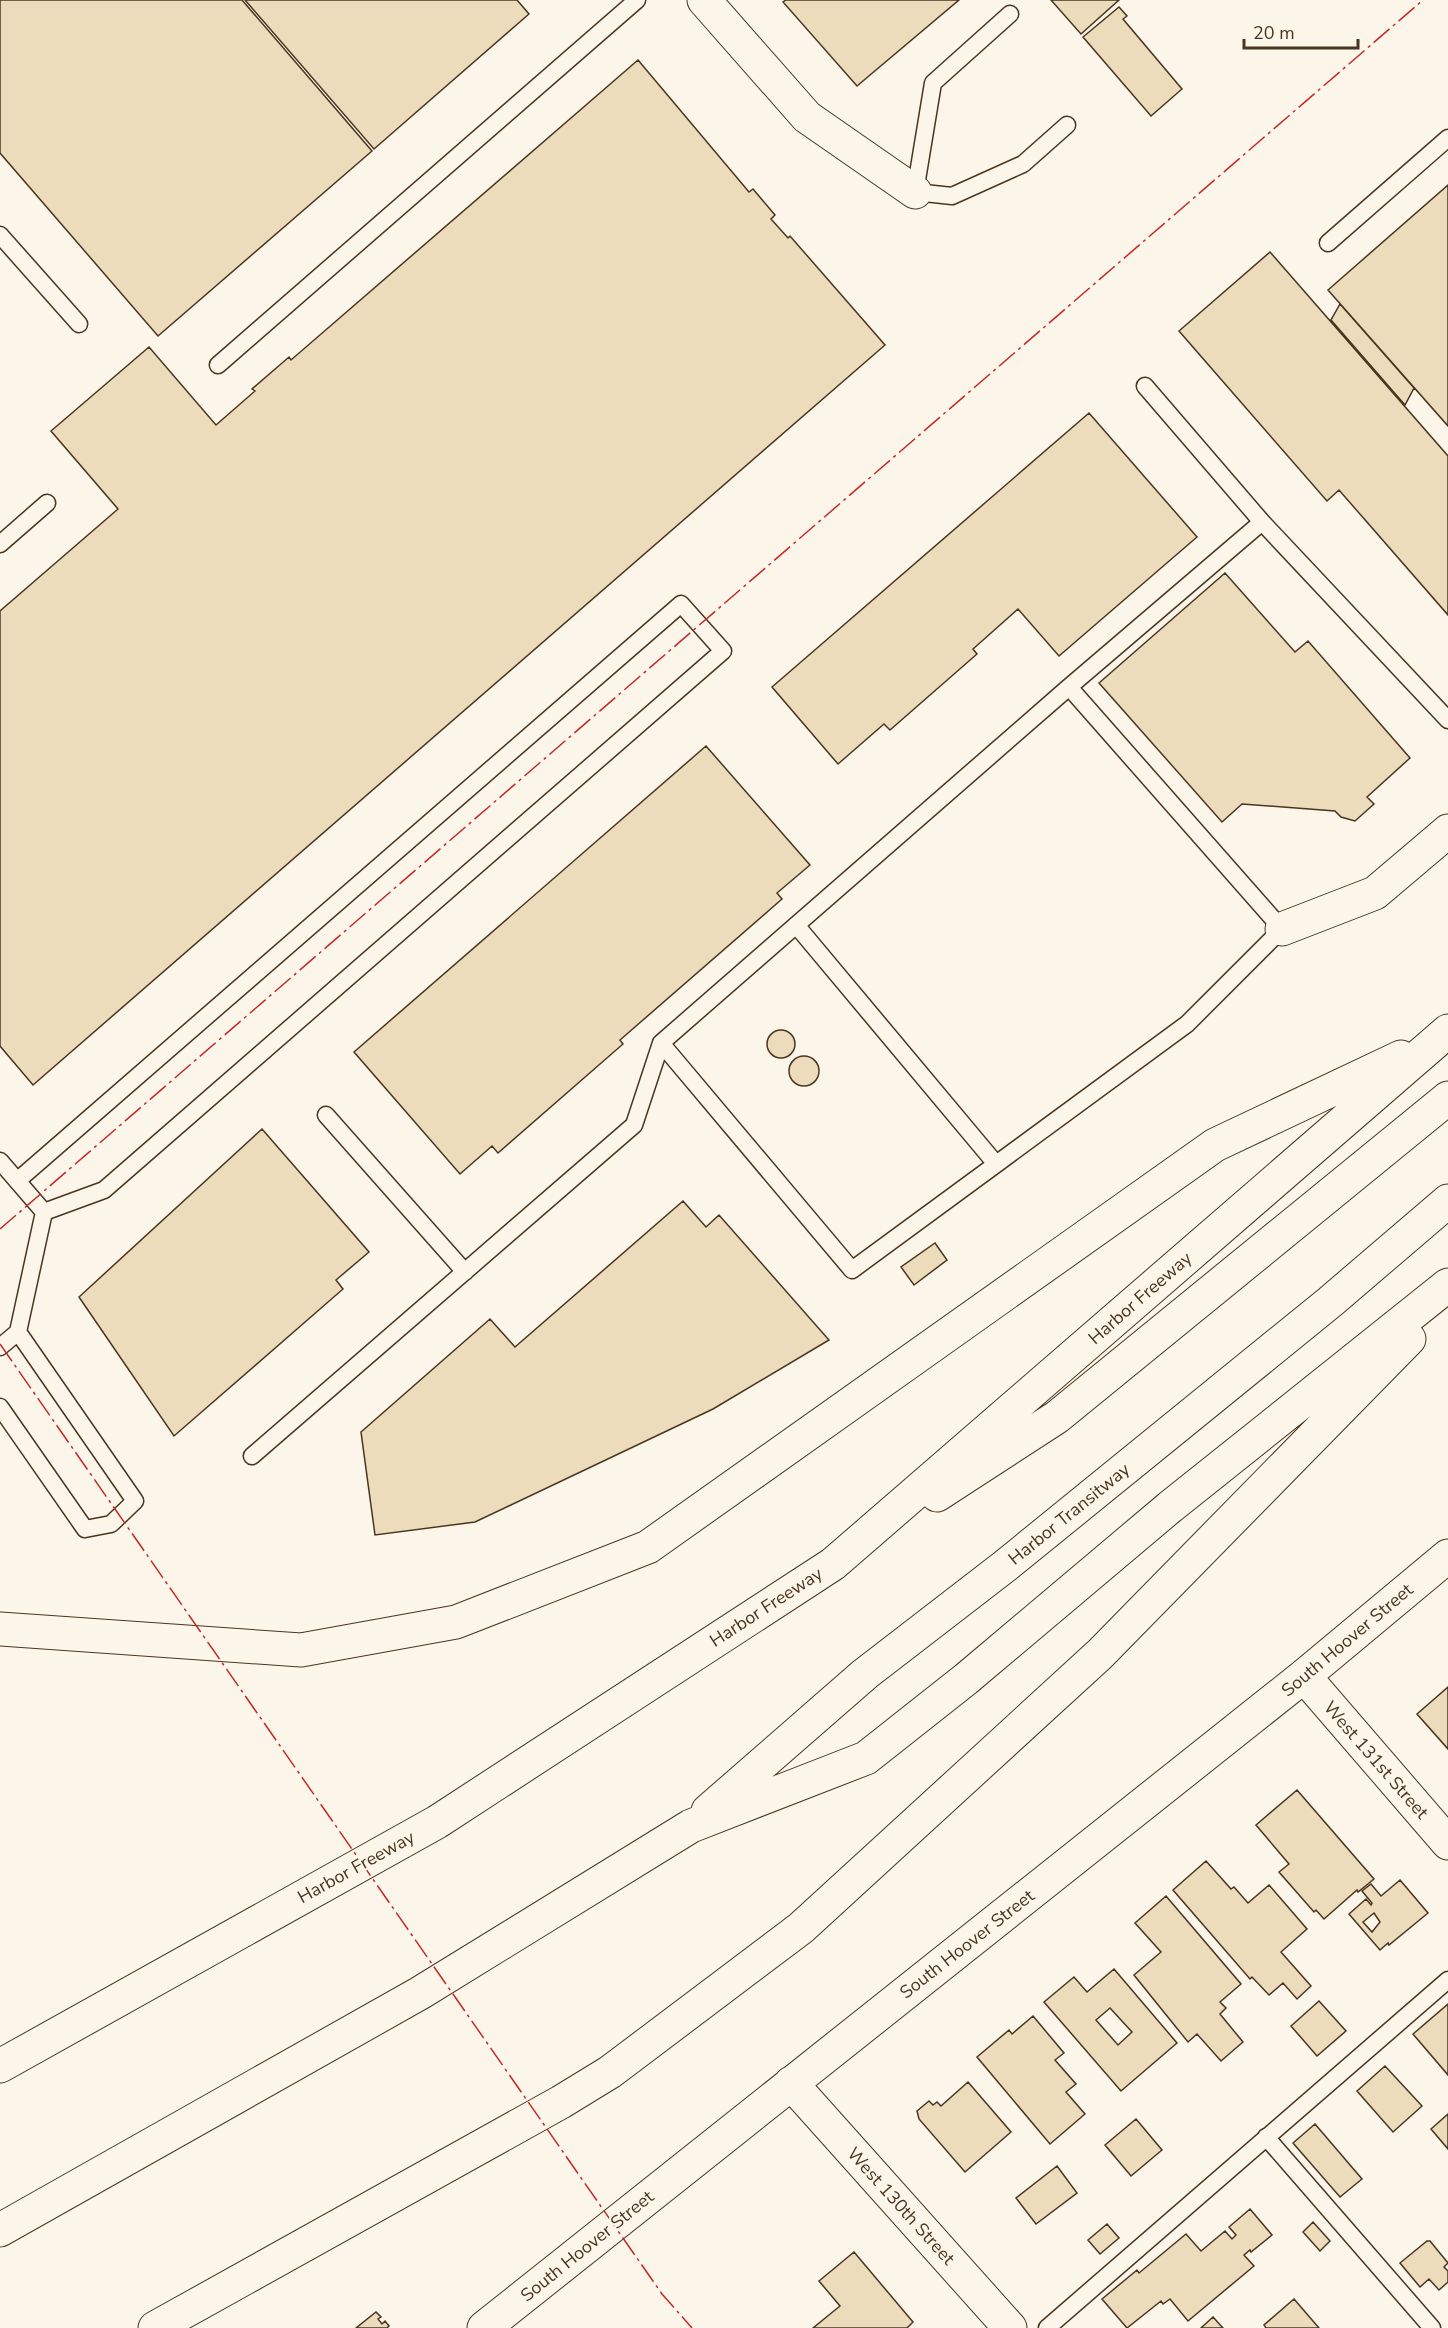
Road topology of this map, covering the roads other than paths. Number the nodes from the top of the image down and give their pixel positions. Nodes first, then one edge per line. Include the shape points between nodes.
1 (637, 0) edge
2 (704, 0) edge
3 (1010, 14) dead end
4 (1066, 125) dead end
5 (1448, 138) edge
6 (915, 192) junction
7 (0, 235) edge
8 (1328, 243) dead end
9 (79, 324) dead end
10 (218, 365) dead end
11 (1145, 386) dead end
12 (47, 503) dead end
13 (1262, 522) junction
14 (0, 544) edge
15 (1069, 687) junction
16 (1448, 720) edge
17 (1448, 831) edge
18 (796, 925) junction
19 (1282, 929) junction
20 (1443, 1035) edge
21 (661, 1043) junction
22 (1448, 1098) edge
23 (326, 1115) dead end
24 (0, 1161) edge
25 (996, 1164) junction
26 (17, 1180) junction
27 (1448, 1201) edge
28 (44, 1212) junction
29 (465, 1272) junction
30 (1448, 1284) edge
31 (1448, 1299) edge
32 (18, 1332) junction
33 (0, 1347) edge
34 (0, 1407) edge
35 (252, 1456) dead end
36 (1448, 1556) edge
37 (833, 1563) junction
38 (0, 1629) edge
39 (1304, 1676) junction
40 (691, 1826) junction
41 (1448, 1843) edge
42 (1448, 1980) edge
43 (0, 2066) edge
44 (791, 2083) junction
45 (1266, 2137) junction
46 (0, 2230) edge
47 (154, 2328) edge
48 (484, 2328) edge
49 (1010, 2328) edge
50 (1047, 2328) edge
51 (1432, 2328) edge

1 - 10 lane
2 - 6 main road via 807,117
3 - 6 lane via 933,83
4 - 6 lane via 1023,164 952,196
5 - 8 lane
7 - 9 lane
11 - 13 lane
12 - 14 lane
13 - 15 lane
13 - 16 lane
15 - 18 lane
15 - 19 lane
17 - 19 main road via 1375,893
18 - 21 lane
18 - 25 lane
19 - 25 lane via 1187,1024
20 - 37 main road, Harbor Freeway
20 - 38 main road via 1215,1145 648,1547 456,1622 301,1650
21 - 25 lane via 852,1270
21 - 29 lane via 634,1125
22 - 37 main road via 1057,1417
23 - 29 lane
24 - 26 lane
26 - 28 lane
26 - 28 lane via 681,604 723,651 104,1190
27 - 40 main road, Harbor Transitway via 1321,1310 865,1674
28 - 32 lane
29 - 35 lane
30 - 40 main road via 866,1758
31 - 47 main road via 1100,1654 801,1928 591,2084
32 - 33 lane
32 - 34 lane via 135,1501 111,1524 85,1529
36 - 39 main road, South Hoover Street
37 - 43 main road, Harbor Freeway via 436,1822
39 - 41 main road, West 131st Street
39 - 44 main road, South Hoover Street
40 - 46 main road via 420,1993
42 - 45 lane
44 - 48 main road, South Hoover Street
44 - 49 main road, West 130th Street
45 - 50 lane
45 - 51 lane

